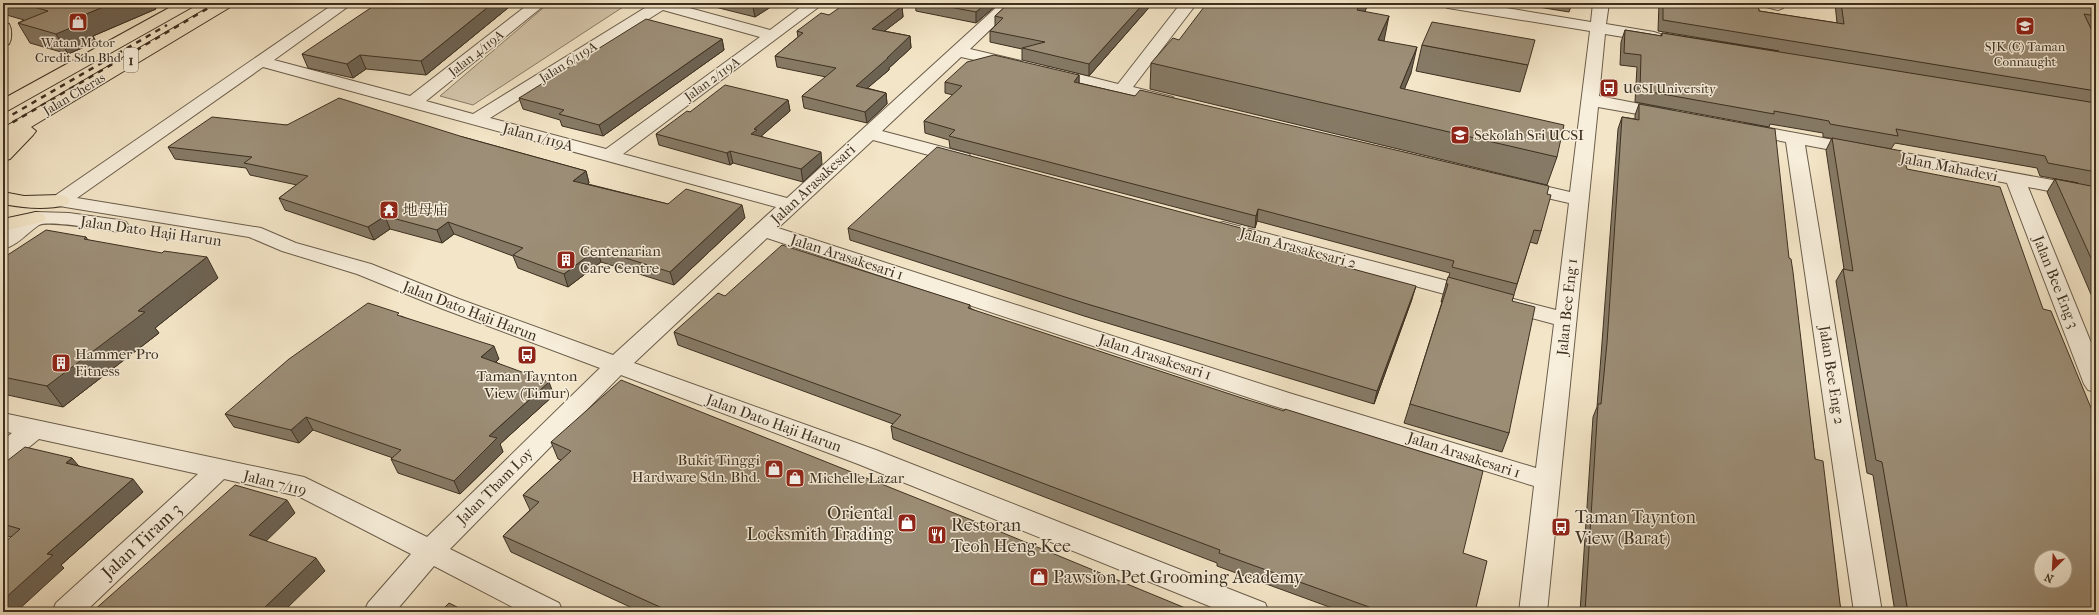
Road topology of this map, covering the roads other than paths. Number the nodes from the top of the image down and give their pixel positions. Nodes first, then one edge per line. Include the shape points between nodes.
1 (189, 3) edge
2 (227, 3) edge
3 (345, 3) edge
4 (539, 3) edge
5 (816, 3) edge
6 (1010, 3) edge
7 (1189, 3) edge
8 (1448, 3) edge
9 (1601, 3) edge
10 (657, 4) edge
11 (3, 27) edge
12 (1599, 27) junction
13 (772, 35) junction
14 (1667, 39) edge
15 (3, 41) edge
16 (958, 51) junction
17 (305, 56) edge
18 (259, 61) junction
19 (286, 69) junction
20 (46, 82) junction
21 (1122, 90) junction
22 (77, 92) junction
23 (3, 99) edge
24 (1590, 100) junction
25 (412, 103) junction
26 (3, 106) edge
27 (1185, 106) edge
28 (1685, 118) edge
29 (475, 120) junction
30 (1732, 126) edge
31 (27, 131) junction
32 (869, 133) junction
33 (3, 136) edge
34 (1795, 138) junction
35 (3, 148) edge
36 (3, 154) edge
37 (608, 156) junction
38 (977, 161) edge
39 (2015, 179) junction
40 (1502, 182) edge
41 (2096, 194) edge
42 (3, 198) edge
43 (1579, 200) junction
44 (60, 201) junction
45 (791, 205) junction
46 (36, 218) junction
47 (1204, 223) edge
48 (3, 225) edge
49 (764, 230) junction
50 (3, 243) edge
51 (289, 247) junction
52 (1566, 320) junction
53 (617, 365) junction
54 (2096, 384) edge
55 (3, 422) edge
56 (35, 428) junction
57 (3, 454) edge
58 (218, 470) junction
59 (1548, 481) junction
60 (429, 552) junction
61 (66, 612) edge
62 (378, 612) edge
63 (549, 612) edge
64 (1255, 612) edge
65 (1533, 612) edge
66 (1868, 612) edge

1 - 20 highway, Jalan Cheras / 1
2 - 22 highway, Jalan Cheras / 1
3 - 18 street
4 - 25 street, Jalan 4/119A
5 - 13 street, Jalan 2/119A
6 - 16 street, Jalan Arasakesari
7 - 21 street
8 - 12 street
9 - 12 street, Jalan Bee Eng 1
10 - 13 street
10 - 29 street, Jalan 6/119A
11 - 15 highway
12 - 14 street
12 - 24 street, Jalan Bee Eng 1
13 - 37 street, Jalan 2/119A
16 - 21 street
16 - 32 street, Jalan Arasakesari
17 - 19 street
18 - 19 street, Jalan 1/119A
18 - 44 street
19 - 25 street, Jalan 1/119A
20 - 23 highway
20 - 26 highway, Jalan Cheras / 1
21 - 27 street
22 - 31 highway
22 - 33 highway, Jalan Cheras / 1
24 - 28 street
24 - 43 street, Jalan Bee Eng 1
25 - 29 street, Jalan 1/119A
29 - 37 street, Jalan 1/119A
30 - 34 street, Jalan Mahadevi
31 - 35 highway
31 - 36 highway
32 - 38 street
32 - 45 street, Jalan Arasakesari
34 - 39 street, Jalan Mahadevi
34 - 66 street, Jalan Bee Eng 2
37 - 45 street, Jalan 1/119A
39 - 41 street, Jalan Mahadevi
39 - 54 street, Jalan Bee Eng 3
40 - 43 street
42 - 44 highway via 24,202
43 - 52 street, Jalan Bee Eng 1
44 - 51 street, Jalan Dato Haji Harun via 254,232
45 - 49 street, Jalan Arasakesari
46 - 48 highway
46 - 50 street
46 - 51 street, Jalan Dato Haji Harun via 69,219 239,244
47 - 52 street, Jalan Arasakesari 2
49 - 53 street, Jalan Arasakesari
49 - 59 street, Jalan Arasakesari 1 via 1280,398
51 - 53 street, Jalan Dato Haji Harun via 364,270
52 - 59 street, Jalan Bee Eng 1
53 - 60 street, Jalan Tham Loy
53 - 64 street, Jalan Dato Haji Harun via 866,457
55 - 56 street, Jalan 7/119
56 - 57 street
56 - 58 street, Jalan 7/119
58 - 60 street, Jalan 7/119 via 304,488
58 - 61 street, Jalan Tiram 3
59 - 65 street, Jalan Bee Eng 1
60 - 62 street, Jalan Tham Loy
60 - 63 street, Jalan 7/119

